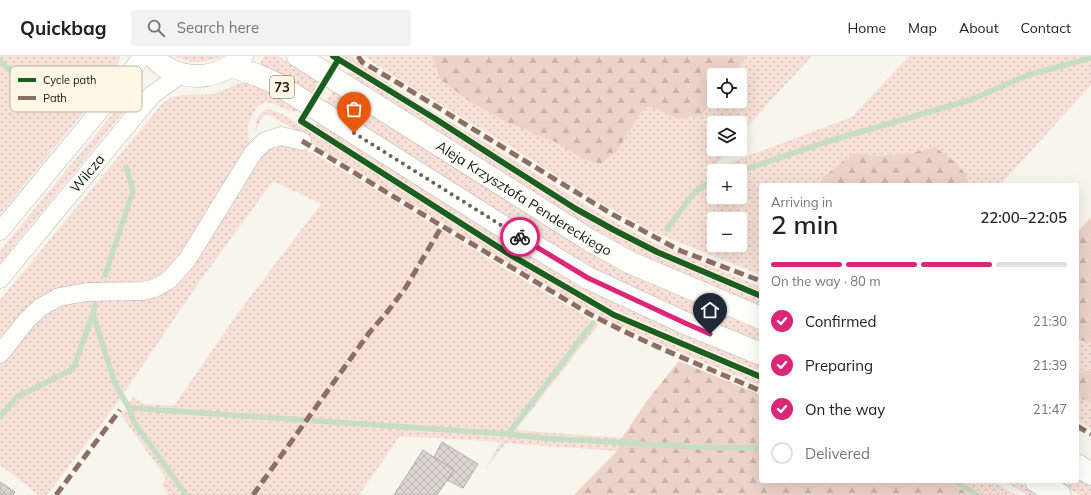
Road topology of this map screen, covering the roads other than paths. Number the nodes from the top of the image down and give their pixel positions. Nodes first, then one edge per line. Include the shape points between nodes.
1 (142, 56) edge
2 (153, 56) edge
3 (298, 56) edge
4 (237, 61) edge
5 (135, 66) edge
6 (180, 74) junction
7 (142, 107) edge
8 (98, 112) edge
9 (138, 112) edge
10 (302, 141) dead end
11 (0, 231) edge
12 (0, 279) edge
13 (759, 317) edge
14 (759, 353) edge
15 (0, 354) edge
16 (1079, 466) edge
17 (1091, 474) edge
18 (1039, 483) edge
19 (1060, 495) edge

1 - 5 street
2 - 6 main road, 73 via 161,64
3 - 13 main road, Aleja Krzysztofa Pendereckiego / 73 via 591,241 630,262
4 - 6 main road, 73 via 215,74
4 - 14 main road, 73 via 588,278 685,323
6 - 7 street, Wilcza via 152,95
8 - 11 street
9 - 12 street, Wilcza
10 - 15 street via 281,136 265,141 253,153 187,260 169,280 143,291 87,292 59,297 40,308 27,320
16 - 17 main road
18 - 19 main road

